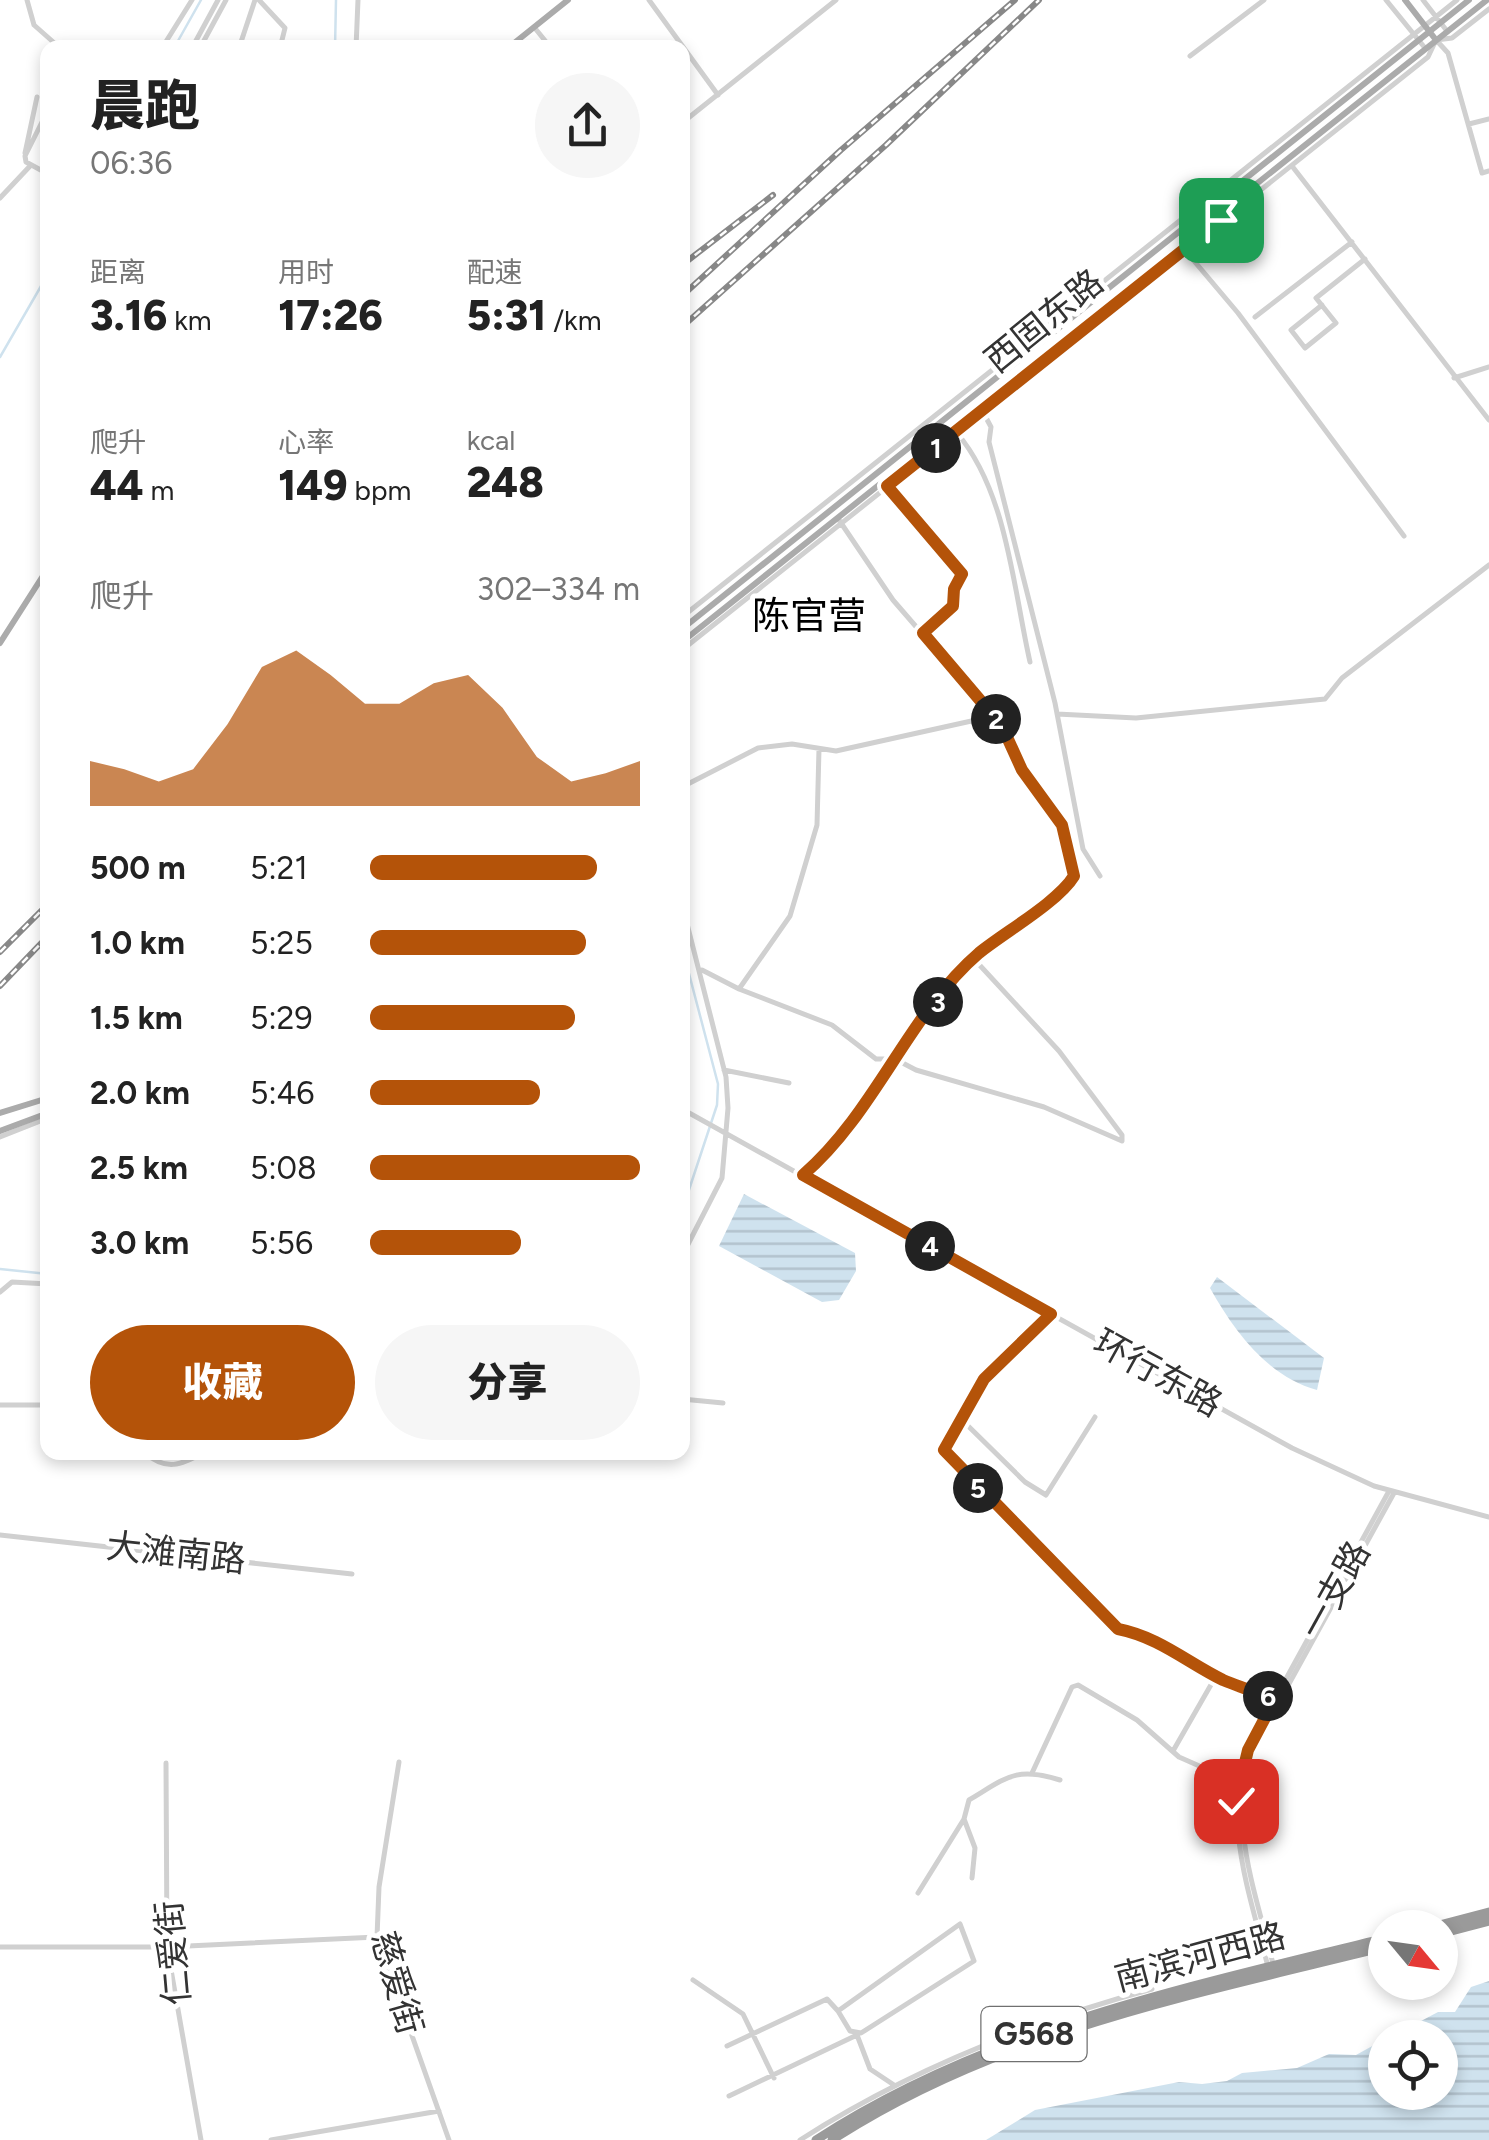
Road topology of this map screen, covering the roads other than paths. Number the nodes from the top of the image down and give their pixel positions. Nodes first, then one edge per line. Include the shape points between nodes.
1 (27, 0) edge
2 (192, 0) edge
3 (222, 0) edge
4 (257, 0) edge
5 (358, 0) edge
6 (568, 0) edge
7 (649, 0) edge
8 (836, 0) edge
9 (1264, 0) edge
10 (1386, 0) edge
11 (1423, 0) edge
12 (1457, 0) edge
13 (1469, 0) edge
14 (1487, 0) edge
15 (1405, 1) edge
16 (1488, 13) edge
17 (1439, 19) junction
18 (534, 26) junction
19 (1427, 28) junction
20 (1447, 31) junction
21 (1416, 38) junction
22 (51, 40) edge
23 (167, 40) edge
24 (197, 40) edge
25 (204, 40) edge
26 (242, 40) edge
27 (282, 40) edge
28 (356, 40) edge
29 (517, 40) edge
30 (545, 40) edge
31 (678, 40) edge
32 (1436, 40) junction
33 (1425, 49) junction
34 (690, 56) edge
35 (1190, 56) dead end
36 (718, 95) junction
37 (37, 97) dead end
38 (690, 117) edge
39 (1489, 120) edge
40 (1468, 124) junction
41 (40, 126) edge
42 (1290, 143) junction
43 (1296, 152) junction
44 (25, 156) junction
45 (1289, 162) junction
46 (31, 165) junction
47 (40, 170) edge
48 (1489, 171) edge
49 (0, 198) edge
50 (1352, 242) junction
51 (1182, 246) junction
52 (1365, 259) junction
53 (1322, 305) junction
54 (1255, 317) dead end
55 (1489, 368) edge
56 (1454, 378) junction
57 (981, 408) junction
58 (1489, 420) edge
59 (954, 430) junction
60 (887, 486) junction
61 (839, 520) junction
62 (1404, 536) dead end
63 (1489, 565) edge
64 (40, 580) edge
65 (690, 611) edge
66 (690, 622) edge
67 (923, 633) junction
68 (690, 636) edge
69 (0, 642) edge
70 (690, 643) edge
71 (1030, 662) dead end
72 (1057, 714) junction
73 (994, 716) junction
74 (819, 748) junction
75 (690, 784) edge
76 (1100, 876) dead end
77 (690, 936) edge
78 (974, 958) junction
79 (702, 970) dead end
80 (740, 989) junction
81 (895, 1059) junction
82 (724, 1070) junction
83 (789, 1083) dead end
84 (40, 1100) edge
85 (0, 1113) edge
86 (690, 1113) edge
87 (40, 1119) edge
88 (722, 1131) junction
89 (0, 1134) edge
90 (803, 1175) junction
91 (690, 1240) edge
92 (40, 1284) edge
93 (0, 1292) edge
94 (1051, 1314) junction
95 (690, 1400) edge
96 (723, 1403) dead end
97 (0, 1405) edge
98 (40, 1405) edge
99 (1095, 1417) dead end
100 (961, 1420) junction
101 (155, 1460) edge
102 (188, 1460) edge
103 (1391, 1492) junction
104 (1489, 1517) edge
105 (0, 1535) edge
106 (352, 1574) dead end
107 (1216, 1676) junction
108 (1275, 1699) junction
109 (1172, 1752) junction
110 (399, 1762) dead end
111 (166, 1763) dead end
112 (1032, 1773) junction
113 (1060, 1780) dead end
114 (1238, 1784) junction
115 (964, 1819) junction
116 (972, 1878) dead end
117 (918, 1893) dead end
118 (1489, 1912) edge
119 (1458, 1920) edge
120 (1489, 1921) edge
121 (1458, 1929) edge
122 (377, 1938) junction
123 (1368, 1943) edge
124 (0, 1947) edge
125 (167, 1947) junction
126 (1368, 1951) edge
127 (1272, 1971) junction
128 (693, 1980) dead end
129 (1152, 1989) dead end
130 (838, 2011) junction
131 (754, 2034) junction
132 (857, 2034) junction
133 (728, 2046) dead end
134 (774, 2078) junction
135 (900, 2091) junction
136 (729, 2096) dead end
137 (439, 2111) junction
138 (201, 2140) edge
139 (271, 2140) edge
140 (450, 2140) edge
141 (800, 2140) edge
142 (816, 2140) edge
143 (832, 2140) edge

1 - 22 street via 34,25
2 - 23 street
3 - 24 street
3 - 25 street
4 - 26 street
4 - 27 street via 286,28
5 - 28 street
6 - 18 main road
7 - 31 street
8 - 36 street
9 - 35 street
10 - 21 street
11 - 17 street
12 - 17 street
13 - 17 main road, 西固东路
14 - 20 main road, 西固东路
15 - 19 main road
16 - 32 street via 1452,38
17 - 19 main road, 西固东路
17 - 20 street
18 - 29 main road
18 - 30 street
19 - 21 main road, 西固东路
19 - 32 main road
20 - 32 main road, 西固东路
21 - 33 street
21 - 42 main road, 西固东路
21 - 65 street
32 - 33 main road, 西固东路
32 - 40 street via 1448,52
32 - 45 street via 1428,57
33 - 43 main road, 西固东路
34 - 36 street
36 - 38 street
37 - 44 street
39 - 40 street
40 - 48 street via 1482,172
41 - 44 street
42 - 43 main road
42 - 66 main road, 西固东路
43 - 45 main road, 西固东路
44 - 46 street
45 - 50 street
45 - 51 main road, 西固东路
46 - 47 street
46 - 49 street
50 - 52 street
50 - 54 street
51 - 57 main road, 西固东路
51 - 62 street
52 - 53 street via 1316,298
52 - 56 street
53 - 53 street via 1336,323 1305,348 1290,330
55 - 56 street
56 - 58 street
57 - 59 main road, 西固东路
57 - 72 street via 991,427 989,442
59 - 60 street
59 - 61 main road, 西固东路
59 - 71 street via 983,471
60 - 61 street
60 - 67 street via 962,574 953,606
61 - 67 street
61 - 68 main road, 西固东路
61 - 70 street
63 - 72 street via 1342,678 1326,699 1136,718
64 - 69 main road
67 - 73 street
72 - 76 street via 1083,849
73 - 74 street via 836,751
73 - 78 street via 1062,825 1074,876
74 - 75 street via 758,748
74 - 80 street via 817,824 790,916
77 - 82 street
78 - 81 street
78 - 81 street via 1059,1052 1122,1141 1044,1107
79 - 80 street
80 - 81 street via 832,1025 876,1058
81 - 90 street via 860,1116
82 - 83 street
82 - 88 street via 728,1108
84 - 85 main road
86 - 88 street, 环行东路
87 - 89 main road
88 - 90 street, 环行东路
88 - 91 street via 722,1178
90 - 94 street, 环行东路
92 - 93 street via 12,1282
94 - 100 street via 984,1379
94 - 103 street, 环行东路 via 1292,1448
95 - 96 street
97 - 98 street
99 - 100 street via 1046,1495
100 - 107 street via 944,1450 1100,1615
101 - 102 street via 174,1466
103 - 104 street, 环行东路
103 - 108 street, 一支路
103 - 127 street, 一支路 via 1245,1773 1242,1828
105 - 106 street, 大滩南路
107 - 108 street
107 - 109 street
108 - 114 street, 一支路
109 - 112 street via 1137,1720 1078,1685
109 - 114 street
110 - 122 street, 慈爱街
111 - 125 street, 仁爱街
112 - 113 street
112 - 115 street via 1005,1776 970,1800
114 - 127 street, 一支路 via 1237,1828
115 - 116 street via 975,1848
115 - 117 street
118 - 119 highway
120 - 121 highway
122 - 125 street
122 - 137 street, 慈爱街
123 - 127 highway, 南滨河西路 / G568
124 - 125 street
125 - 138 street, 仁爱街
126 - 127 highway, 南滨河西路 / G568
127 - 135 highway, 南滨河西路 / G568 via 1145,1997 993,2047
128 - 131 street via 742,2014
129 - 135 street via 1012,2033
130 - 131 street via 827,1999
130 - 132 street
130 - 132 street via 960,1924 974,1961
131 - 133 street
131 - 134 street
132 - 134 street
132 - 135 street via 870,2069
134 - 136 street
135 - 141 street
135 - 142 highway, 南滨河西路 / G568
135 - 143 highway, 南滨河西路 / G568
137 - 139 street
137 - 140 street, 慈爱街

